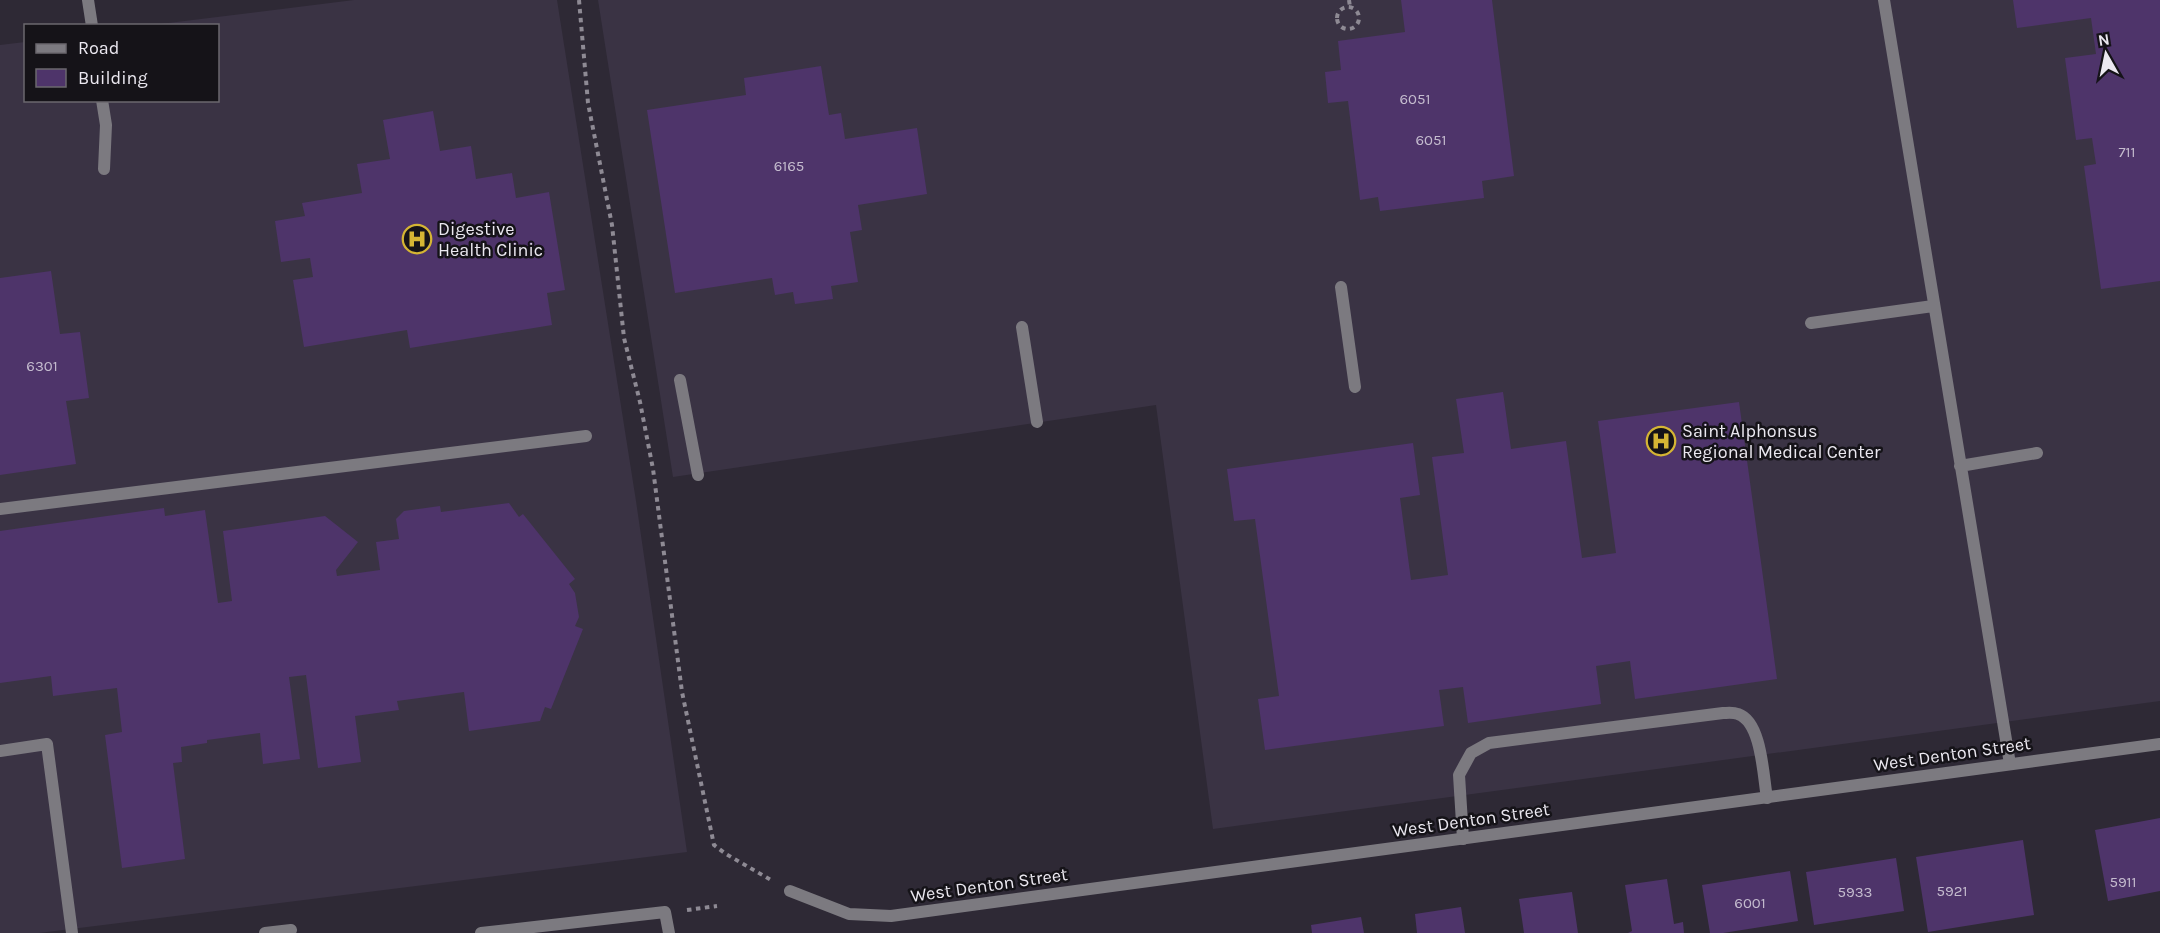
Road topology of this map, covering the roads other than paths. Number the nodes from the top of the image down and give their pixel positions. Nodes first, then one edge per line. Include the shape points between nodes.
1 (88, 0) edge
2 (1884, 0) edge
3 (92, 24) edge
4 (102, 102) edge
5 (104, 169) dead end
6 (1341, 287) dead end
7 (1933, 306) junction
8 (1811, 323) dead end
9 (1022, 327) dead end
10 (680, 380) dead end
11 (1355, 387) dead end
12 (1037, 422) dead end
13 (586, 436) dead end
14 (2037, 453) dead end
15 (1960, 466) junction
16 (698, 475) dead end
17 (0, 509) edge
18 (2160, 744) edge
19 (0, 751) edge
20 (2010, 764) junction
21 (1767, 798) junction
22 (1463, 839) junction
23 (790, 891) road end
24 (296, 931) edge
25 (72, 933) edge
26 (265, 933) edge
27 (481, 933) edge
28 (669, 933) edge

1 - 3 street
2 - 7 street
4 - 5 street via 106,125
6 - 11 street
7 - 8 street
7 - 15 street
9 - 12 street
10 - 16 street
13 - 17 street
14 - 15 street
15 - 20 street
18 - 20 street, West Denton Street
19 - 25 street via 47,744
20 - 21 street, West Denton Street
21 - 22 street, West Denton Street
21 - 22 street via 1756,735 1748,720 1737,713 1489,743 1471,753 1459,775
22 - 23 street, West Denton Street via 891,916 849,914
24 - 26 street
27 - 28 street via 665,912

